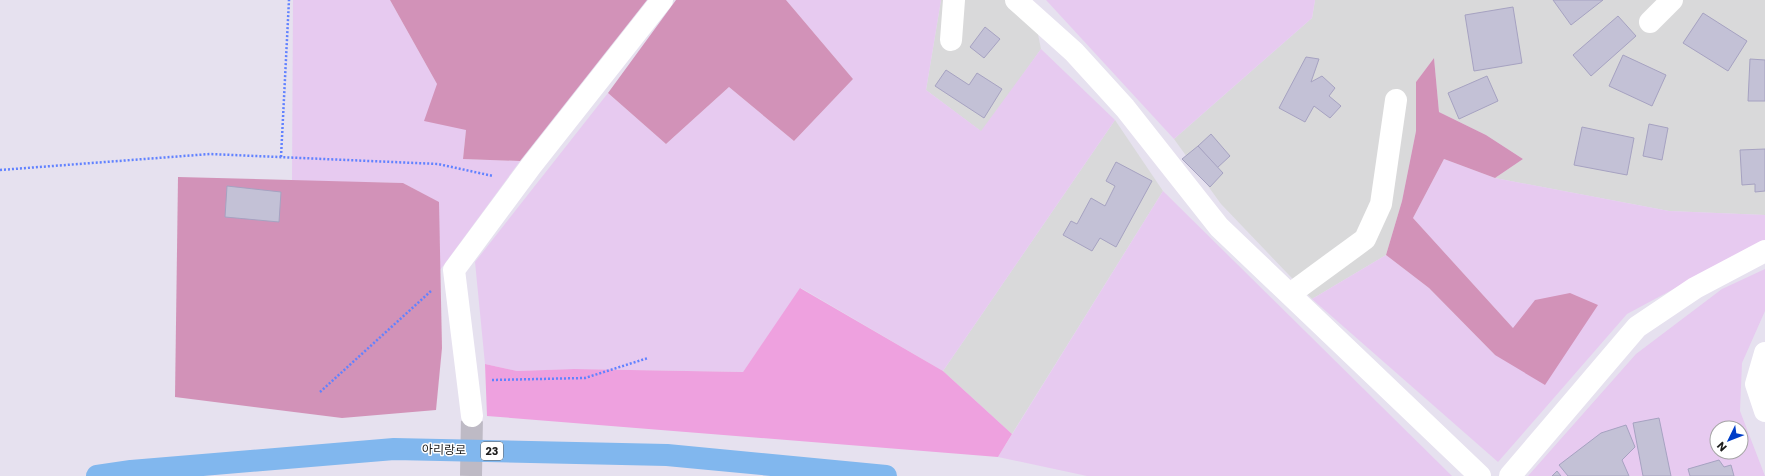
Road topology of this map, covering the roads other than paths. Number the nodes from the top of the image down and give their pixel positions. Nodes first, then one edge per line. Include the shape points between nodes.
1 (662, 0) edge
2 (954, 0) edge
3 (1016, 0) edge
4 (1672, 0) edge
5 (1650, 22) dead end
6 (951, 40) dead end
7 (1396, 100) dead end
8 (1765, 251) edge
9 (1290, 294) junction
10 (1765, 353) edge
11 (1765, 411) edge
12 (472, 416) tunnel mouth
13 (97, 476) edge
14 (886, 476) edge
15 (1480, 476) edge
16 (1510, 476) edge

1 - 12 street via 520,181 454,270
2 - 6 street
3 - 9 street via 1074,52 1125,108 1219,227
4 - 5 street
7 - 9 street via 1380,204 1365,239
8 - 16 street via 1695,288 1637,327
9 - 15 street
10 - 11 street via 1756,384
13 - 14 highway, 아리랑로 / 23 via 394,449 667,455

